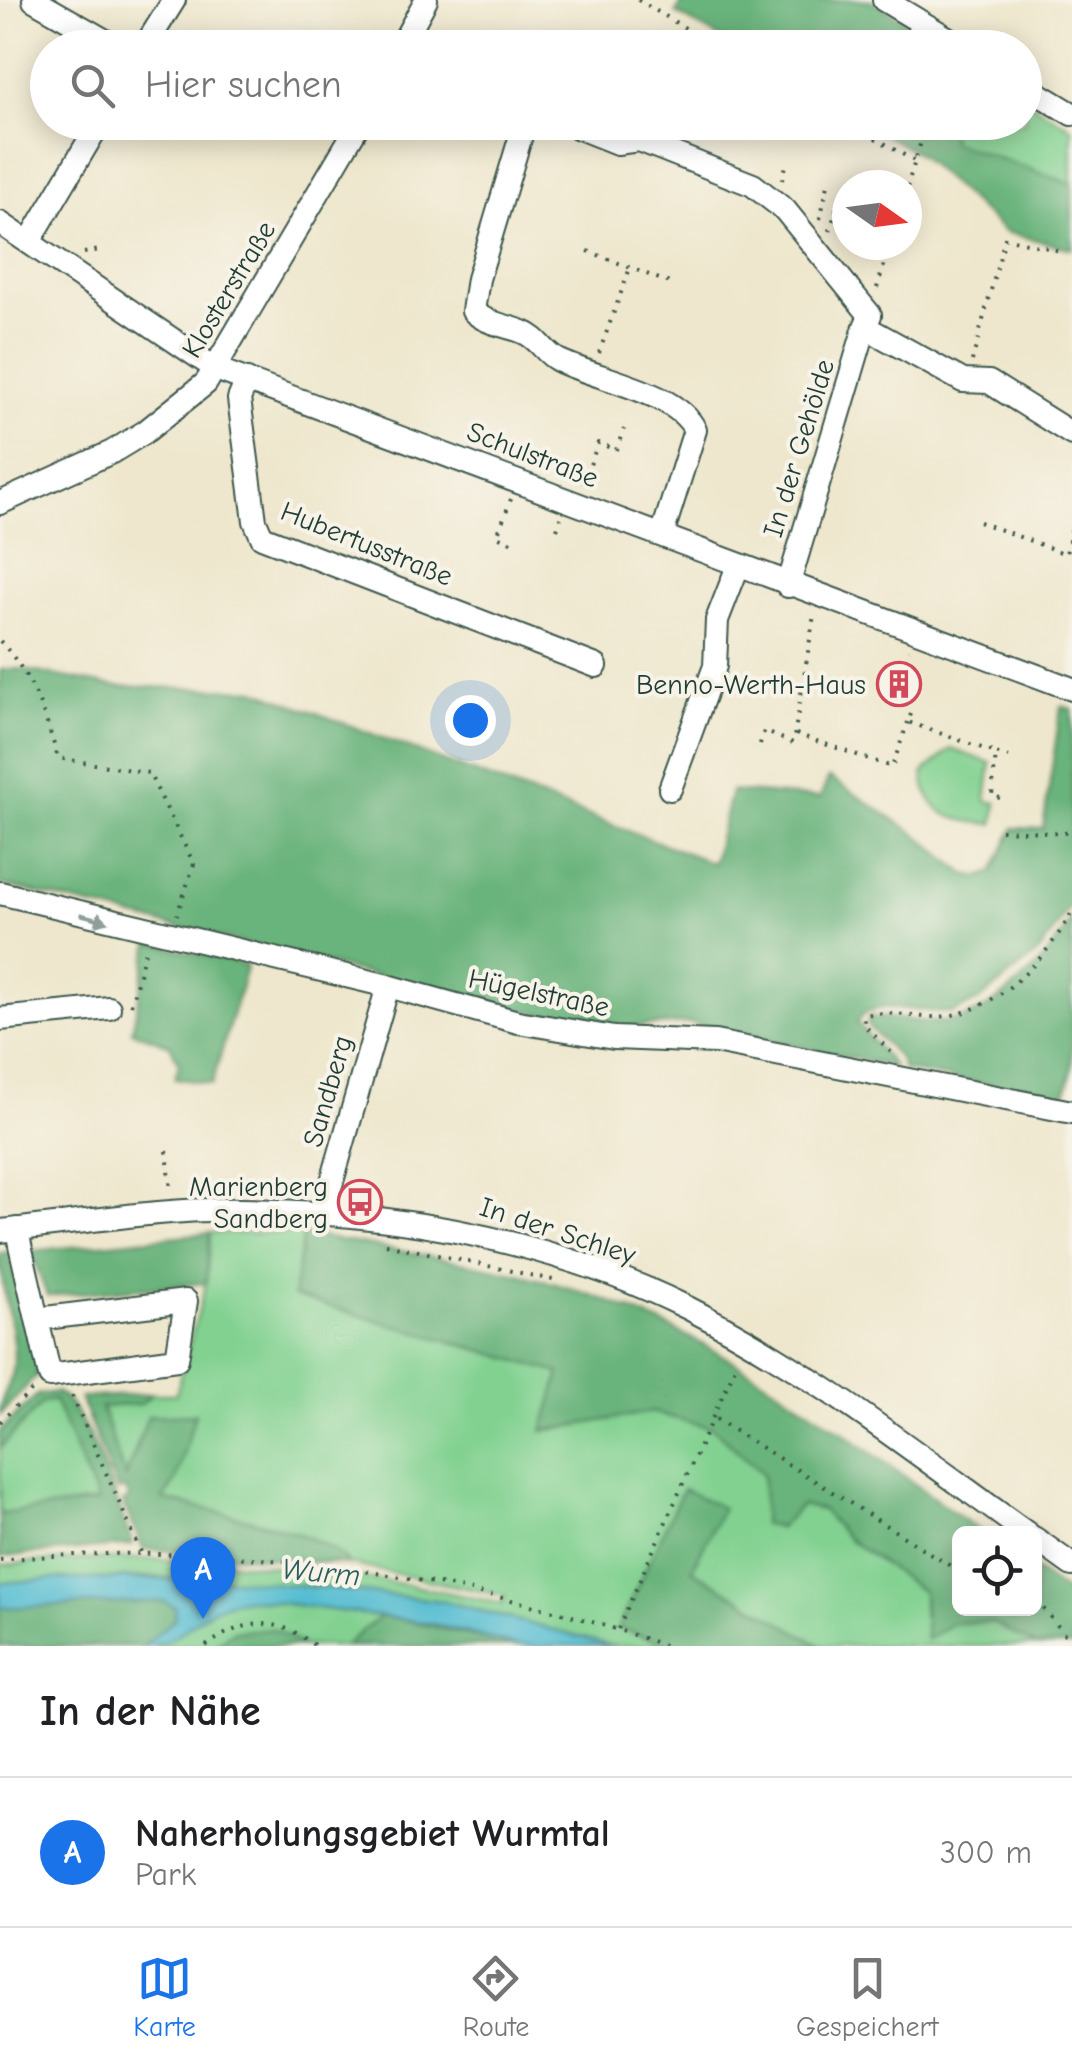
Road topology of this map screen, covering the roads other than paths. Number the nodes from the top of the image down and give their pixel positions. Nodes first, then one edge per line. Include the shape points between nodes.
1 (34, 0) edge
2 (174, 0) edge
3 (426, 0) edge
4 (884, 0) edge
5 (86, 30) edge
6 (155, 30) edge
7 (410, 30) edge
8 (934, 30) edge
9 (1042, 96) edge
10 (1072, 114) edge
11 (89, 140) edge
12 (350, 140) edge
13 (520, 140) edge
14 (609, 140) edge
15 (639, 140) edge
16 (639, 140) edge
17 (0, 223) edge
18 (29, 242) junction
19 (868, 321) junction
20 (216, 369) junction
21 (247, 380) junction
22 (1072, 434) edge
23 (0, 503) edge
24 (662, 534) junction
25 (738, 566) junction
26 (788, 586) junction
27 (596, 666) dead end
28 (1072, 690) edge
29 (681, 762) junction
30 (704, 772) dead end
31 (670, 789) dead end
32 (0, 893) edge
33 (388, 986) junction
34 (120, 1008) road end
35 (0, 1019) edge
36 (1072, 1112) edge
37 (324, 1213) junction
38 (8, 1230) edge
39 (37, 1319) junction
40 (1017, 1526) edge
41 (1042, 1544) edge
42 (1072, 1565) edge

1 - 5 street
2 - 6 street
3 - 7 street
4 - 8 street
9 - 10 street
11 - 18 street
12 - 20 street, Klosterstraße
13 - 24 street via 473,311 539,339 554,358 673,406 694,430
14 - 15 street
16 - 19 street via 753,185 785,210
17 - 18 street, Schulstraße
18 - 20 street, Schulstraße
19 - 22 street via 963,381 989,382
19 - 26 street, In der Gehölde
20 - 21 street, Schulstraße
20 - 23 street, Klosterstraße via 145,432
21 - 24 street, Schulstraße
21 - 27 street, Hubertusstraße via 238,399 262,537
24 - 25 street, Schulstraße
25 - 26 street, Schulstraße
25 - 29 street via 717,620 715,666
26 - 28 street, Schulstraße
29 - 30 street
29 - 31 street
32 -> 33 street, Hügelstraße
33 - 36 street, Hügelstraße via 592,1036 688,1038
33 - 37 street, Sandberg
34 - 35 street
37 - 38 street, In der Schley via 174,1212
37 - 40 street, In der Schley via 496,1240 614,1276 684,1306 827,1390
38 - 39 street
39 - 39 street via 50,1376 178,1359 186,1301
41 - 42 street

